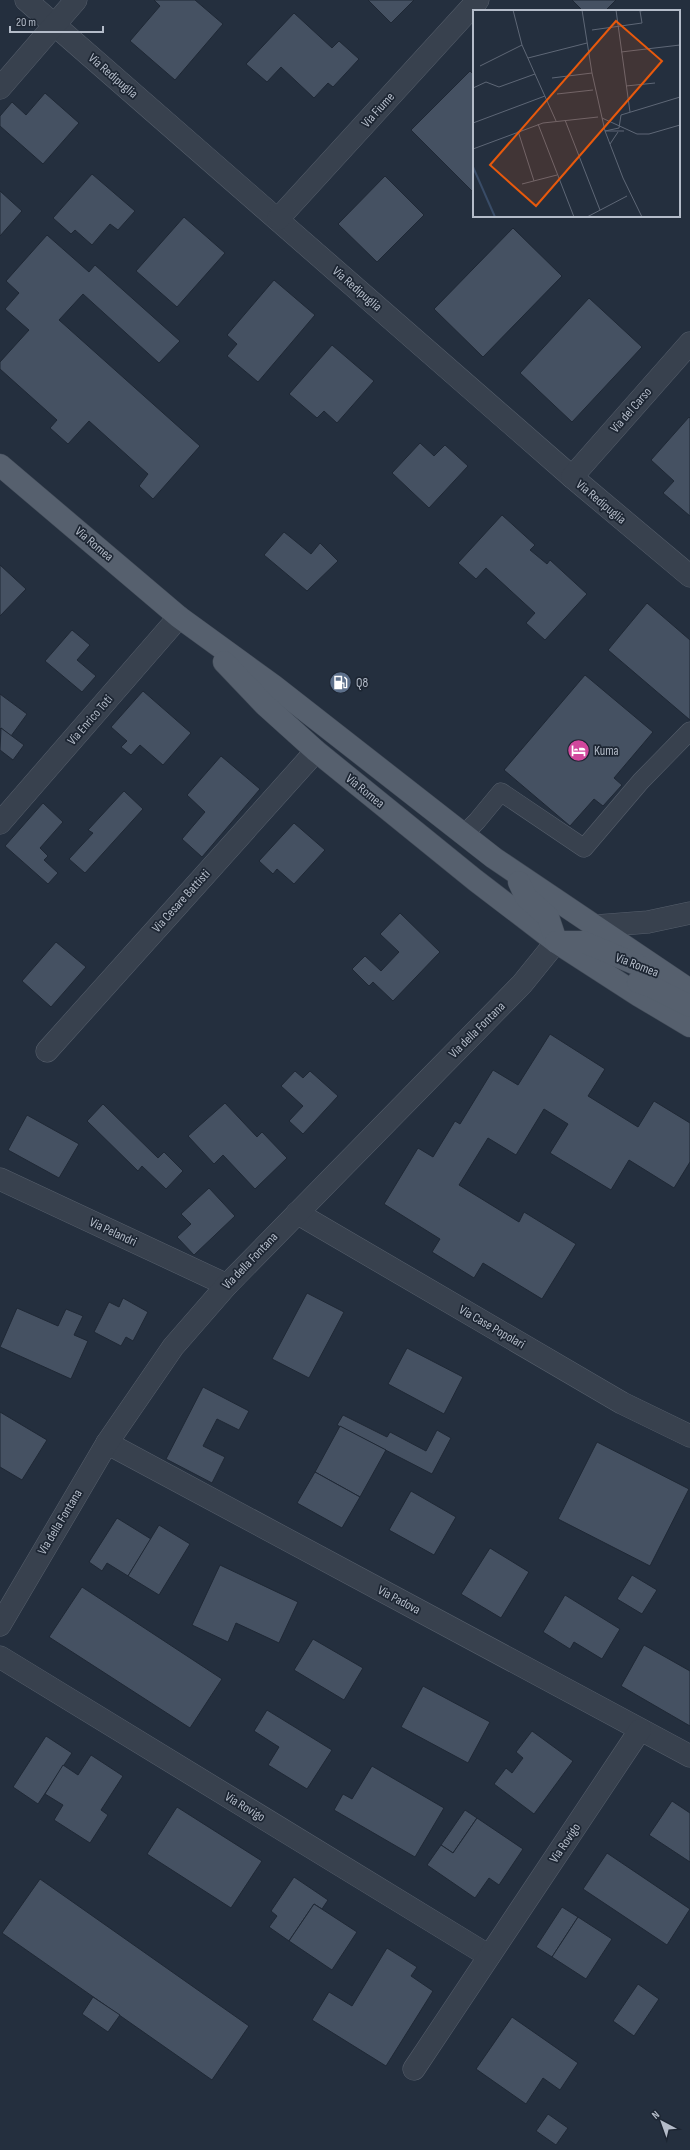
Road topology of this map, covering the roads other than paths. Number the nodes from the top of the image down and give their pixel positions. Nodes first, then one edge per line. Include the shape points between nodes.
1 (26, 0) edge
2 (76, 0) edge
3 (478, 0) edge
4 (54, 24) junction
5 (0, 88) edge
6 (278, 219) junction
7 (690, 343) edge
8 (0, 465) edge
9 (572, 477) junction
10 (690, 576) edge
11 (183, 620) junction
12 (690, 731) edge
13 (316, 751) junction
14 (0, 823) edge
15 (464, 834) junction
16 (517, 875) junction
17 (690, 913) edge
18 (596, 926) junction
19 (556, 942) junction
20 (598, 969) junction
21 (681, 984) edge
22 (690, 1006) edge
23 (690, 1026) edge
24 (47, 1051) dead end
25 (0, 1179) edge
26 (296, 1213) junction
27 (227, 1285) junction
28 (690, 1436) edge
29 (107, 1443) junction
30 (0, 1625) edge
31 (0, 1657) edge
32 (640, 1730) junction
33 (690, 1756) edge
34 (489, 1956) junction
35 (414, 2069) dead end

1 - 4 street, Via Redipuglia
2 - 4 street
3 - 6 street, Via Fiume
4 - 5 street
4 - 6 street, Via Redipuglia
6 - 9 street, Via Redipuglia
7 - 9 street, Via del Carso
8 - 11 main road, Via Romea
9 - 10 street, Via Redipuglia
11 - 13 main road, Via Romea via 265,705
11 - 14 street, Via Enrico Toti
11 - 15 main road, Via Romea via 274,686
12 - 15 lane via 641,781 584,848 501,792
13 - 19 main road, Via Romea
13 - 24 street, Via Cesare Battisti
15 - 16 main road, Via Romea
16 - 18 main road, Via Romea
16 - 19 main road, Via Romea via 526,896 548,917
17 - 18 street via 648,922
18 - 19 main road
18 - 21 main road, Via Romea
19 - 20 main road, Via Romea
19 - 21 main road, Via Romea via 584,942
19 - 26 street, Via della Fontana via 522,984
20 - 22 main road, Via Romea via 650,986
20 - 23 main road, Via Romea
25 - 27 street, Via Pelandri
26 - 27 street, Via della Fontana
26 - 28 street, Via Case Popolari via 622,1403
27 - 29 street, Via della Fontana via 172,1347
29 - 30 street, Via della Fontana
29 - 32 street, Via Padova
31 - 34 street, Via Rovigo
32 - 33 street, Via Padova
32 - 34 street, Via Rovigo
34 - 35 street, Via Rovigo

